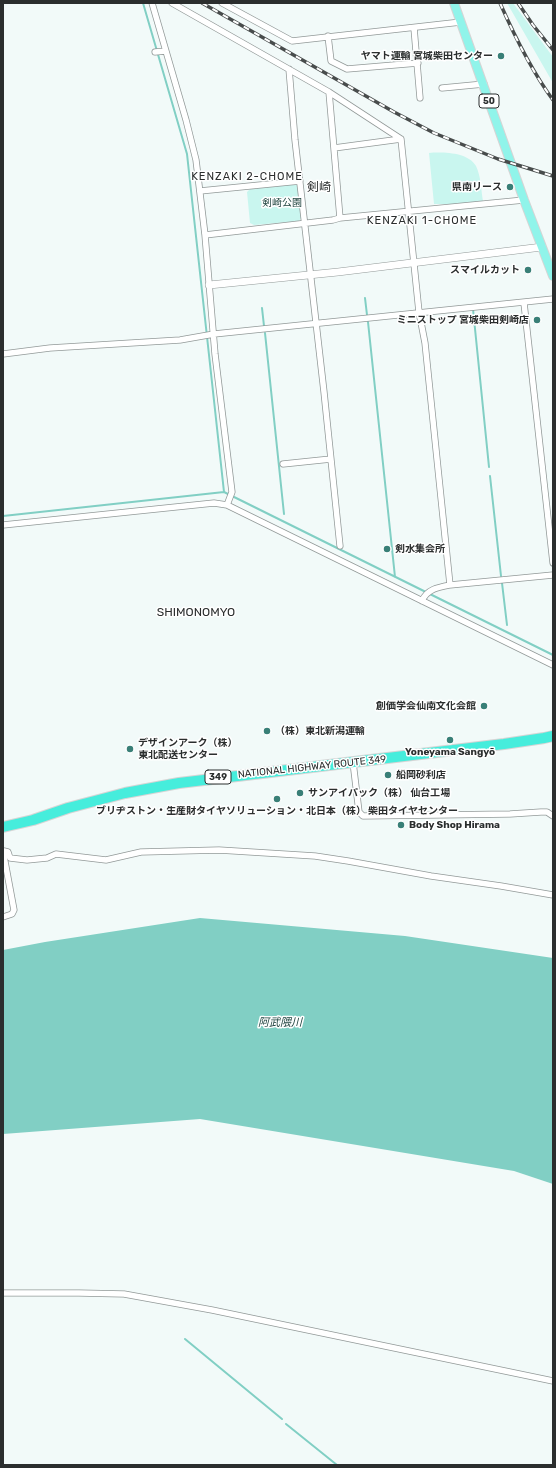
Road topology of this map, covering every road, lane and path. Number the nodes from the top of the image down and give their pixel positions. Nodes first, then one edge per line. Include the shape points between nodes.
1 (152, 3) edge
2 (172, 3) edge
3 (222, 3) edge
4 (454, 3) edge
5 (461, 22) junction
6 (414, 28) junction
7 (328, 36) junction
8 (166, 50) junction
9 (155, 52) dead end
10 (418, 62) junction
11 (289, 69) junction
12 (484, 84) junction
13 (442, 88) dead end
14 (329, 92) junction
15 (420, 98) dead end
16 (401, 139) junction
17 (334, 148) junction
18 (300, 181) junction
19 (200, 191) junction
20 (524, 200) junction
21 (410, 212) junction
22 (340, 218) junction
23 (305, 223) junction
24 (205, 234) junction
25 (542, 247) junction
26 (414, 262) junction
27 (311, 275) junction
28 (553, 276) edge
29 (209, 285) junction
30 (553, 299) edge
31 (524, 303) junction
32 (419, 312) junction
33 (316, 324) junction
34 (211, 335) junction
35 (3, 354) edge
36 (331, 459) junction
37 (283, 464) dead end
38 (227, 503) junction
39 (3, 525) edge
40 (340, 546) dead end
41 (553, 563) edge
42 (553, 575) edge
43 (450, 585) junction
44 (422, 600) junction
45 (553, 664) edge
46 (553, 736) edge
47 (353, 762) junction
48 (553, 816) edge
49 (3, 826) edge
50 (4, 854) edge
51 (553, 895) edge
52 (3, 917) edge
53 (3, 1293) edge
54 (553, 1381) edge

1 - 8 street
2 - 11 street
3 - 7 street via 292,41
4 - 5 main road, 50
5 - 6 street
5 - 12 main road, 50
6 - 7 street
6 - 10 street
7 - 10 street via 330,61 347,69
8 - 9 street
8 - 19 street via 195,155
10 - 15 street
11 - 14 street
11 - 18 street
12 - 13 street
12 - 20 main road, 50
14 - 16 street
14 - 17 street
16 - 17 street
16 - 21 street
17 - 22 street
18 - 19 street
18 - 23 street
19 - 24 street
20 - 21 street
20 - 25 main road, 50
21 - 22 street
21 - 26 street
22 - 23 street
23 - 24 street
23 - 27 street
24 - 29 street
25 - 26 street
25 - 28 main road, 50
26 - 27 street
26 - 32 street
27 - 29 street
27 - 33 street
29 - 34 street
30 - 31 street
31 - 32 street
31 - 41 street
32 - 33 street
32 - 43 street
33 - 34 street
33 - 36 street
34 - 35 street via 180,340 50,348
34 - 38 street via 232,492
36 - 37 street
36 - 40 street
38 - 39 street
38 - 44 street
42 - 43 street
43 - 44 street via 434,588
44 - 45 street
46 - 47 highway, NATIONAL HIGHWAY ROUTE 349 / 349
47 - 48 street via 359,812 363,816 541,812
47 - 49 highway, NATIONAL HIGHWAY ROUTE 349 / 349 via 226,776 150,788 85,804 28,822
50 - 51 street via 8,852 10,858 27,860 56,854 106,860 141,852 188,850 315,856
50 - 52 street via 14,910 12,914
53 - 54 street via 124,1294

